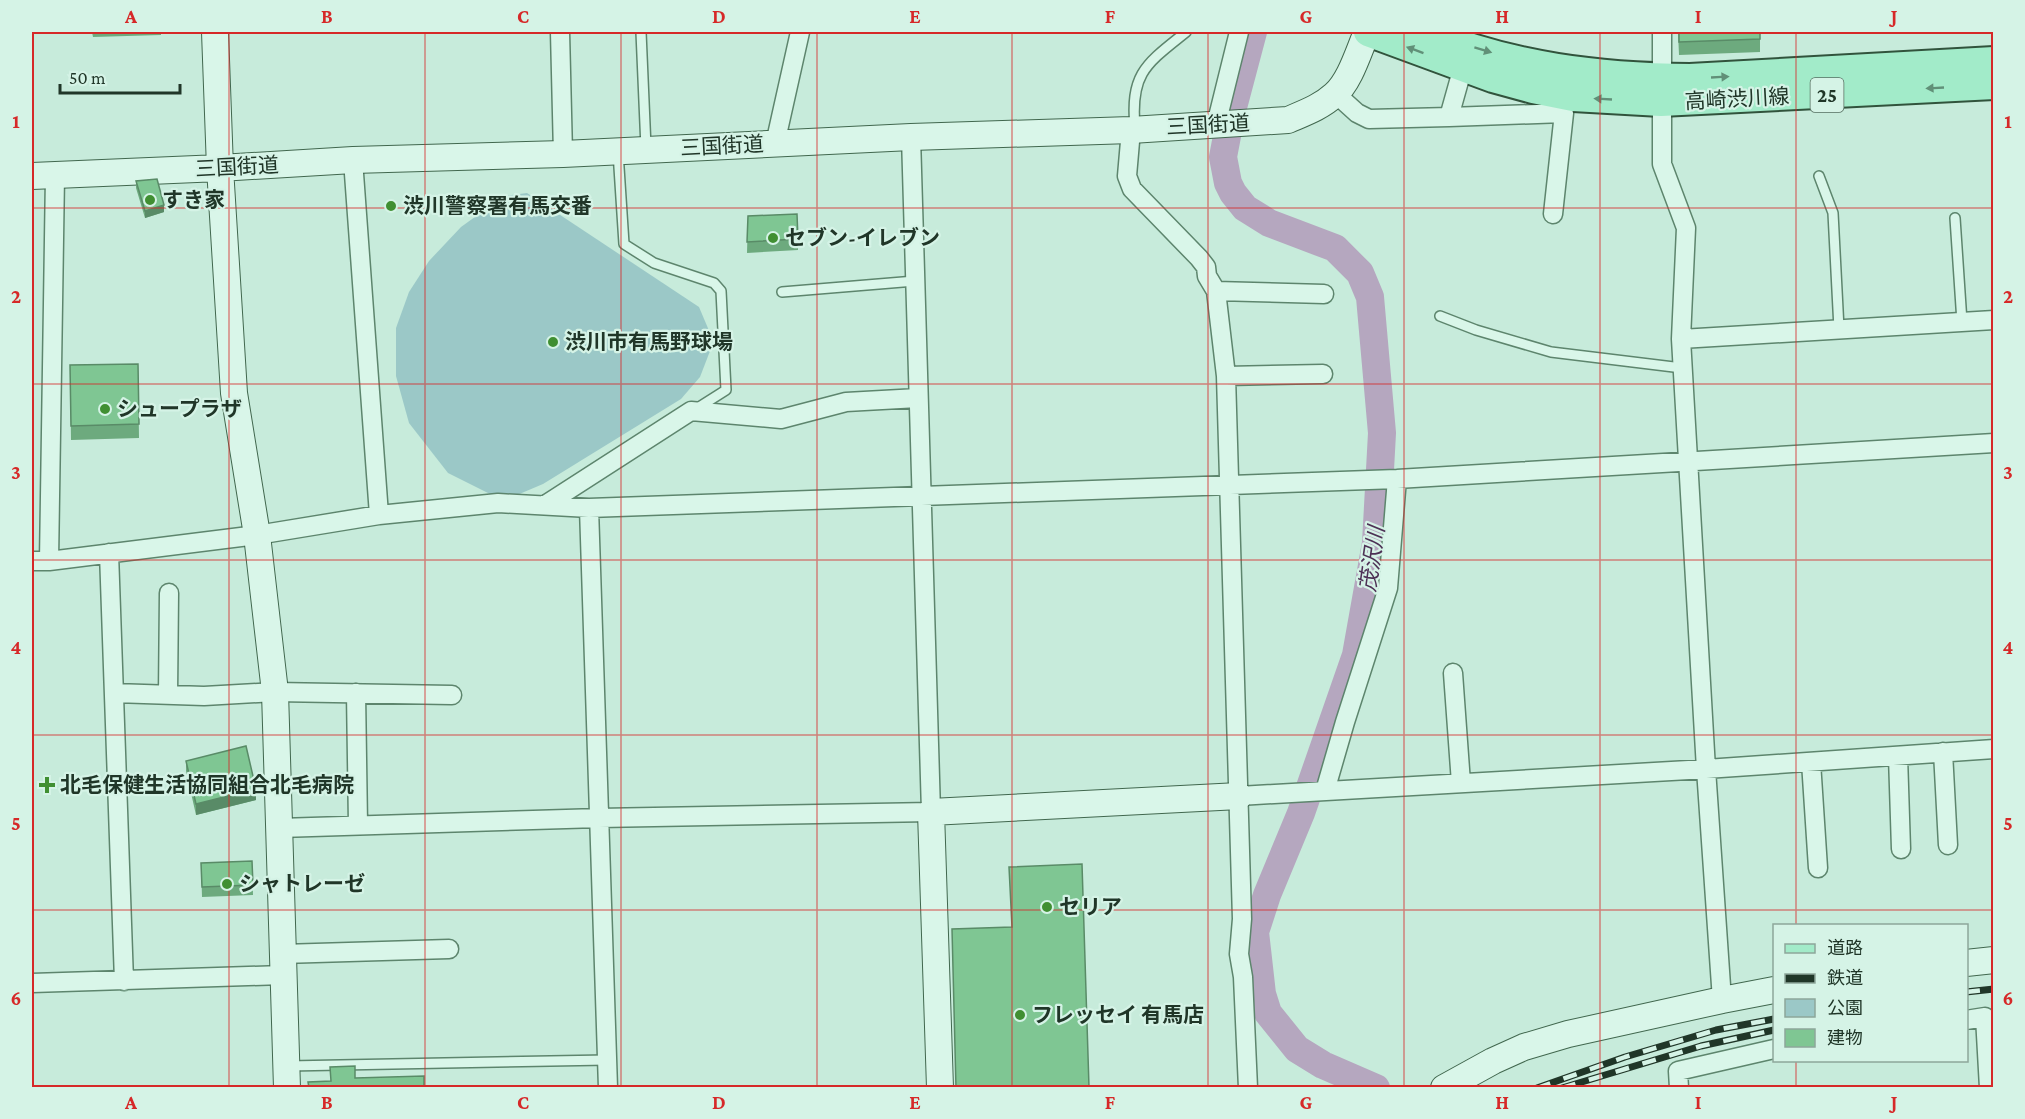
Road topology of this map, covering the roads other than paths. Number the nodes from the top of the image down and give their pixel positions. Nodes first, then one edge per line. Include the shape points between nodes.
1 (215, 32) edge
2 (560, 32) edge
3 (641, 32) edge
4 (800, 32) edge
5 (1186, 32) edge
6 (1239, 32) edge
7 (1368, 32) edge
8 (1428, 32) edge
9 (1662, 32) edge
10 (1994, 61) edge
11 (1463, 67) junction
12 (1994, 85) edge
13 (1661, 90) junction
14 (1336, 94) junction
15 (1449, 117) junction
16 (1228, 125) junction
17 (1133, 130) junction
18 (911, 137) junction
19 (774, 144) junction
20 (646, 150) junction
21 (618, 152) junction
22 (563, 154) junction
23 (353, 160) junction
24 (220, 168) junction
25 (43, 176) edge
26 (1819, 176) dead end
27 (1554, 214) dead end
28 (1955, 218) dead end
29 (915, 281) junction
30 (1216, 291) junction
31 (782, 292) dead end
32 (1324, 294) dead end
33 (1440, 316) dead end
34 (1994, 320) edge
35 (1962, 322) junction
36 (1839, 329) junction
37 (1680, 339) junction
38 (1682, 368) junction
39 (1323, 374) dead end
40 (1226, 376) junction
41 (918, 398) junction
42 (691, 411) junction
43 (1994, 443) edge
44 (1688, 462) junction
45 (1395, 479) junction
46 (1229, 486) junction
47 (921, 495) junction
48 (545, 505) junction
49 (589, 508) junction
50 (379, 514) junction
51 (257, 535) junction
52 (109, 553) junction
53 (40, 561) edge
54 (169, 593) dead end
55 (1453, 673) dead end
56 (275, 692) junction
57 (114, 693) junction
58 (356, 693) junction
59 (168, 695) junction
60 (452, 695) dead end
61 (1994, 749) edge
62 (1943, 752) junction
63 (1898, 756) junction
64 (1811, 762) junction
65 (1706, 769) junction
66 (1461, 783) junction
67 (1325, 791) junction
68 (1239, 796) junction
69 (931, 812) junction
70 (599, 818) junction
71 (358, 825) junction
72 (280, 828) junction
73 (1948, 845) dead end
74 (1901, 849) dead end
75 (1818, 868) dead end
76 (449, 949) dead end
77 (1994, 960) edge
78 (1968, 963) edge
79 (283, 965) junction
80 (124, 981) junction
81 (32, 983) edge
82 (1773, 990) edge
83 (1722, 1000) junction
84 (1968, 1020) edge
85 (1773, 1049) edge
86 (607, 1060) junction
87 (286, 1077) edge
88 (608, 1088) edge
89 (940, 1088) edge
90 (1248, 1088) edge
91 (1444, 1088) edge
92 (1679, 1088) edge
93 (1989, 1088) edge

1 - 24 street
2 - 22 street
3 - 20 lane
4 - 19 street
5 - 17 lane via 1145,67 1138,78
6 - 16 street
11 -> 7 main road, 25
7 - 14 street, 三国街道
8 -> 13 main road, 25 via 1546,68
9 - 13 street
13 -> 10 main road, 高崎渋川線 / 25 via 1702,78
13 -> 11 main road, 25 via 1573,97
11 - 15 street
12 -> 13 main road, 高崎渋川線 / 25
13 - 37 street via 1662,164 1686,228
14 - 15 street via 1369,119
14 - 16 street, 三国街道 via 1311,111 1288,120
15 - 27 street via 1564,113
16 - 17 street, 三国街道
17 - 18 street, 三国街道
17 - 30 street via 1127,176 1132,189 1199,258
18 - 19 street, 三国街道
18 - 29 street
19 - 20 street, 三国街道
20 - 21 street, 三国街道
21 - 22 street, 三国街道
21 - 42 lane via 624,244 654,263 714,283 721,291 726,390
22 - 23 street, 三国街道
23 - 24 street, 三国街道
23 - 50 street
24 - 25 street, 三国街道
24 - 51 street via 234,393
25 - 53 street
26 - 36 lane via 1833,213
28 - 35 lane
29 - 31 lane
29 - 41 street
30 - 32 street
30 - 40 street
33 - 38 lane via 1551,352
34 - 35 street
35 - 36 street
36 - 37 street
37 - 38 street
38 - 44 street
39 - 40 street
40 - 46 street
41 - 42 street via 846,402 781,419
41 - 47 street
42 - 48 street
43 - 44 street
44 - 45 street
44 - 65 street
45 - 46 street
45 - 67 street via 1388,588
46 - 47 street
46 - 68 street
47 - 49 street
47 - 69 street
48 - 49 street
48 - 50 street via 498,503
49 - 70 street
50 - 51 street
51 - 52 street
51 - 56 street
52 - 53 street
52 - 57 street
54 - 59 street
55 - 66 street
56 - 58 street
56 - 59 street
56 - 72 street
57 - 59 street
57 - 80 street
58 - 60 street
58 - 71 street
61 - 62 street
62 - 63 street
62 - 73 street
63 - 64 street
63 - 74 street
64 - 65 street
64 - 75 street
65 - 66 street
65 - 83 street
66 - 67 street
67 - 68 street
68 - 69 street
68 - 90 street via 1239,954
69 - 70 street
69 - 89 street
70 - 71 street
70 - 86 street
71 - 72 street
72 - 79 street
76 - 79 street
77 - 78 street
79 - 80 street
79 - 87 street
80 - 81 street
82 - 83 street
83 - 91 street via 1524,1047
84 - 93 street via 1985,1017
85 - 92 street via 1678,1071
86 - 87 lane
86 - 88 street

